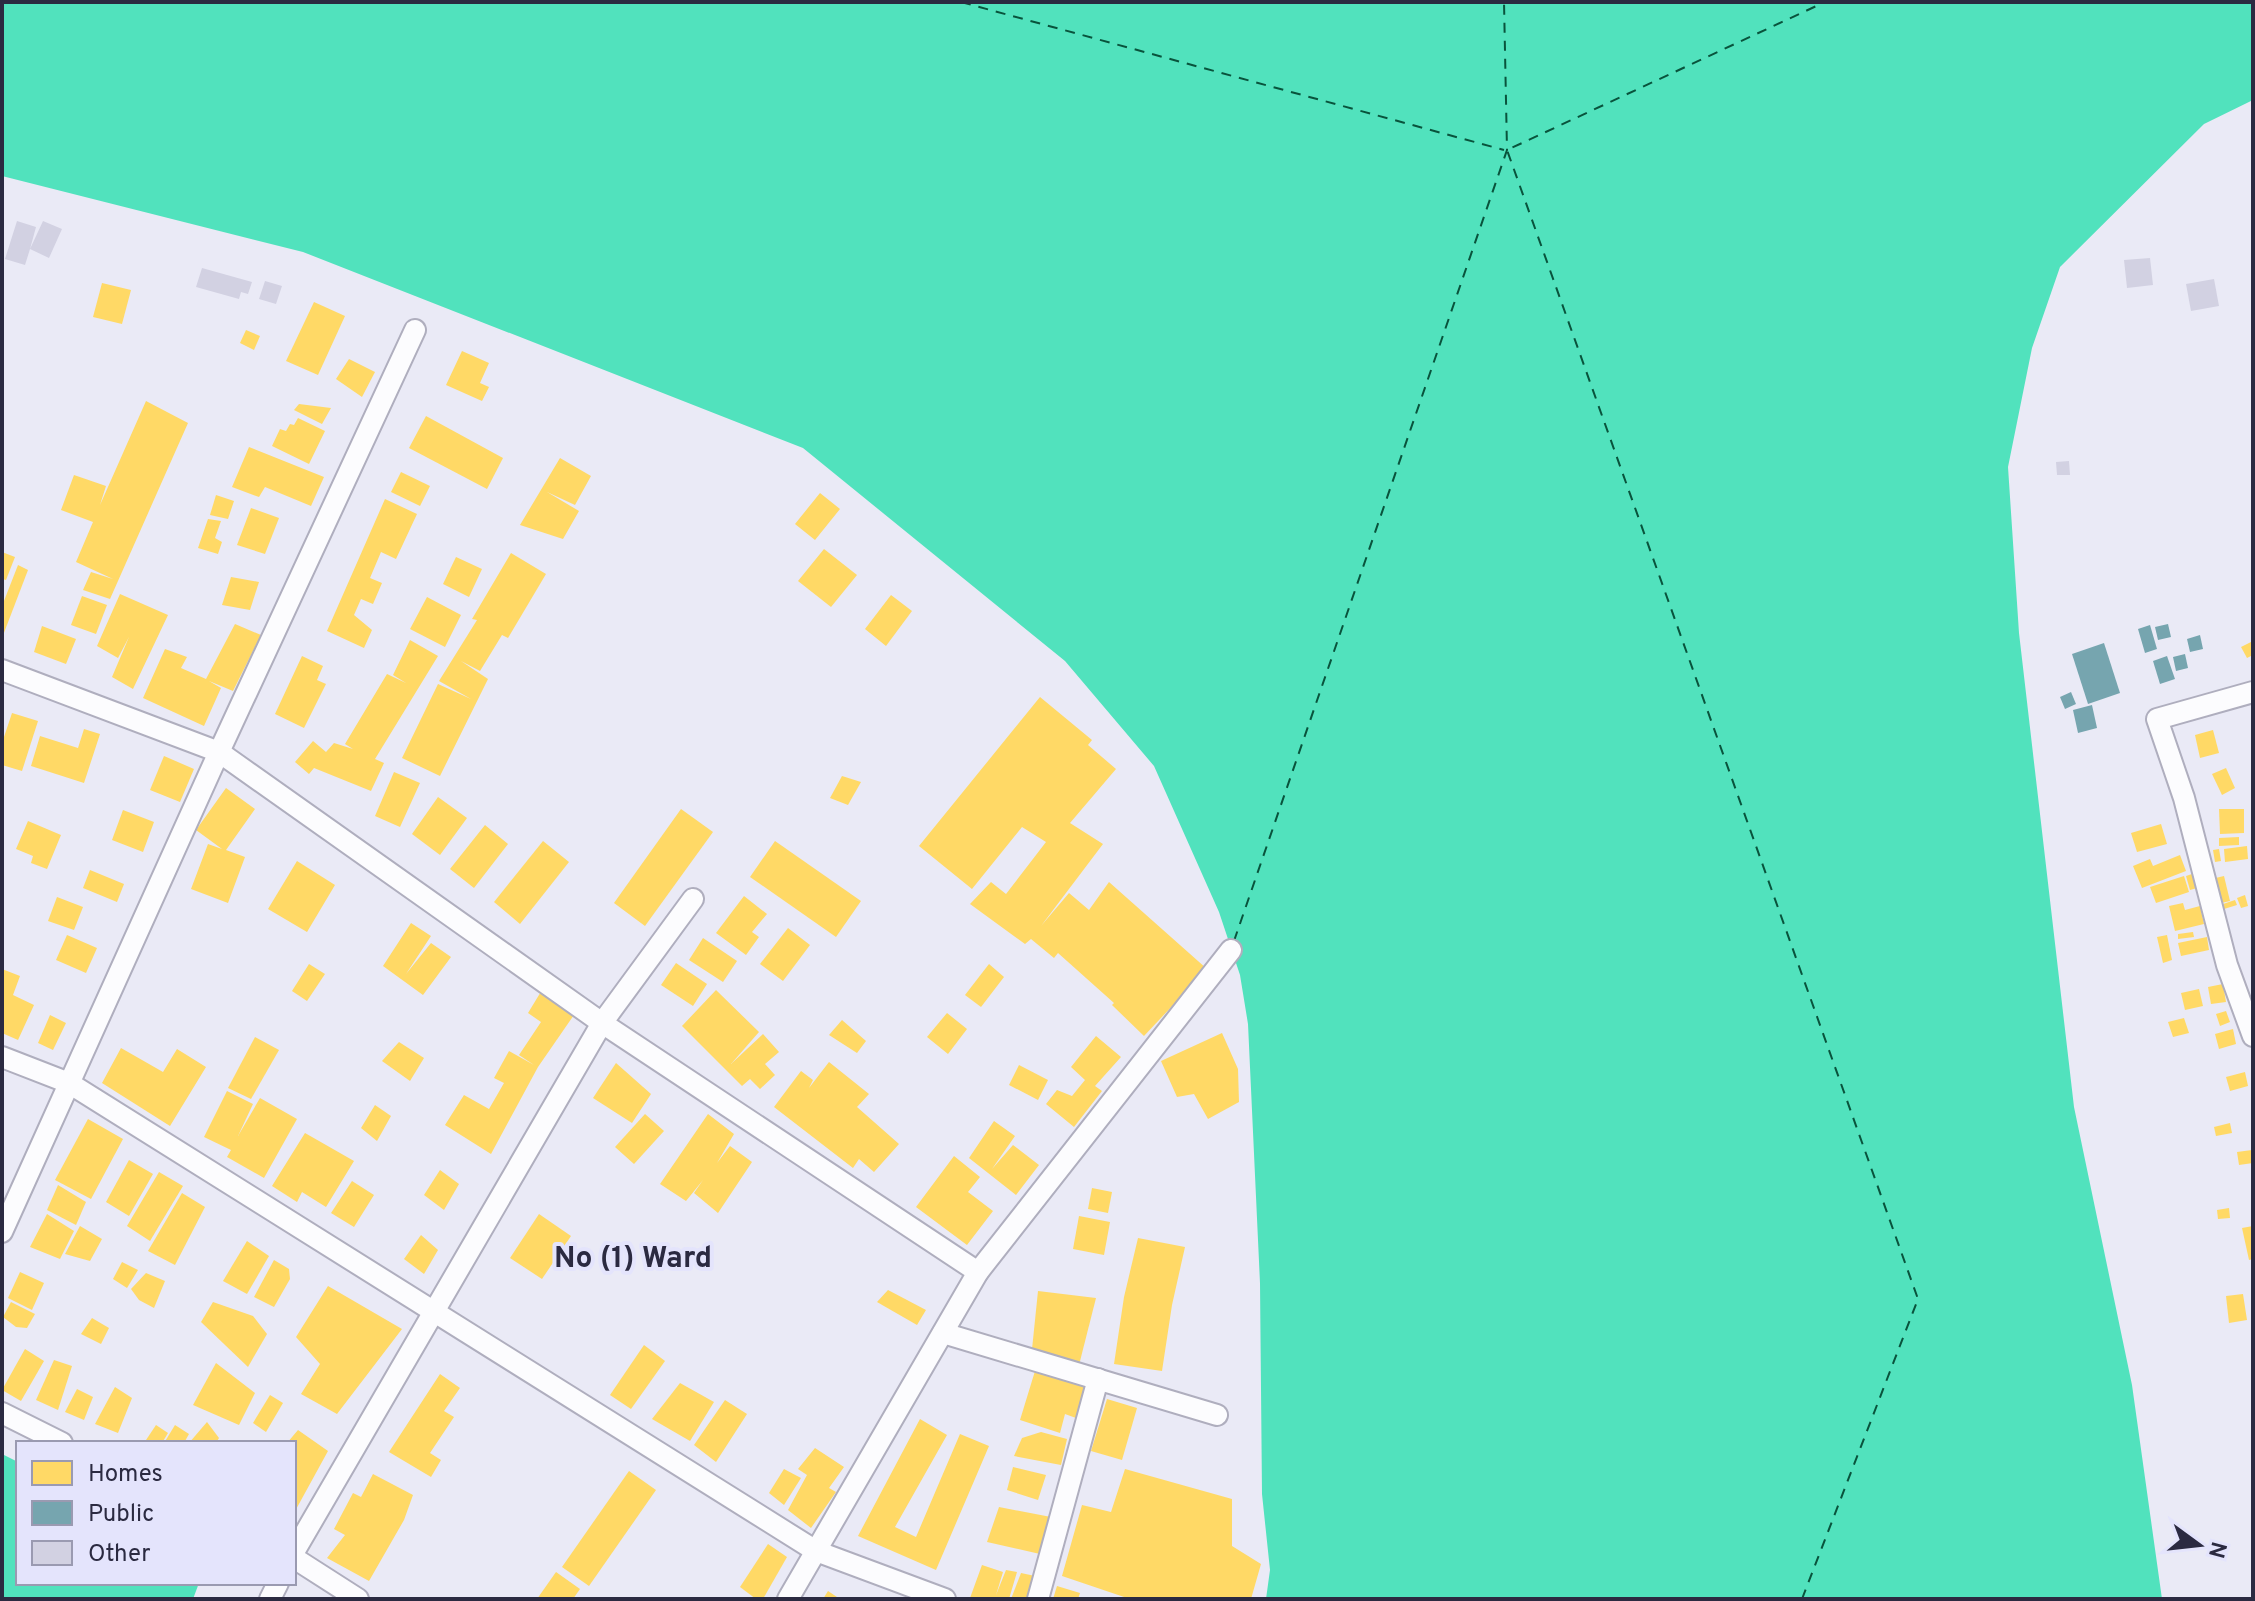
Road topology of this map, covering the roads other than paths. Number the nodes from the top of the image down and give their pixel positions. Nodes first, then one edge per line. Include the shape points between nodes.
1 (415, 330) dead end
2 (2, 670) edge
3 (2253, 692) edge
4 (219, 752) junction
5 (693, 899) dead end
6 (1231, 950) dead end
7 (602, 1023) junction
8 (2253, 1036) edge
9 (2, 1057) edge
10 (69, 1083) junction
11 (2, 1232) edge
12 (978, 1272) junction
13 (435, 1311) junction
14 (943, 1333) junction
15 (1098, 1379) junction
16 (2, 1413) edge
17 (1217, 1415) dead end
18 (58, 1441) edge
19 (816, 1551) junction
20 (296, 1552) edge
21 (296, 1556) edge
22 (358, 1599) edge
23 (788, 1599) edge
24 (945, 1599) edge
25 (1038, 1599) edge

1 - 4 street
2 - 4 street
3 - 8 street via 2157,719 2184,798 2211,913
4 - 7 street
4 - 10 street
5 - 7 street
6 - 12 street
7 - 12 street
7 - 13 street
9 - 10 street
10 - 11 street
10 - 13 street
12 - 14 street
13 - 19 street
13 - 20 street
14 - 15 street
14 - 19 street
15 - 17 street
15 - 25 street
16 - 18 street
19 - 23 street
19 - 24 street
21 - 22 street

